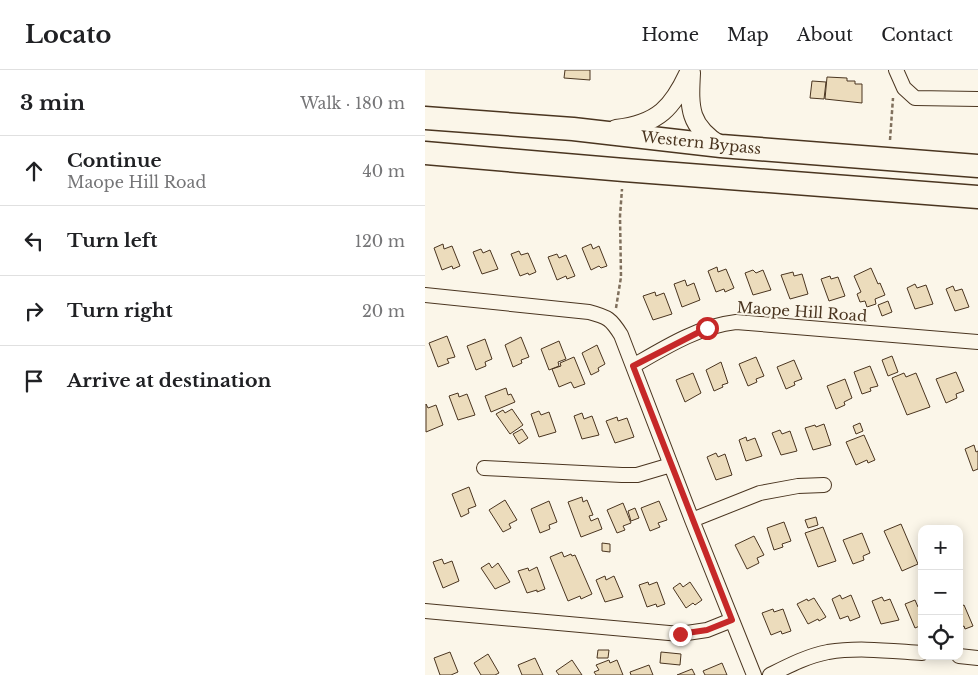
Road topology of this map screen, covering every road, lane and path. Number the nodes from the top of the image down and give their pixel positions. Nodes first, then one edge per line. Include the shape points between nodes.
1 (690, 70) edge
2 (896, 70) edge
3 (978, 99) edge
4 (892, 114) dead end
5 (425, 118) edge
6 (573, 129) junction
7 (891, 138) dead end
8 (721, 146) junction
9 (425, 153) edge
10 (978, 166) edge
11 (978, 197) edge
12 (621, 198) dead end
13 (425, 295) edge
14 (613, 322) junction
15 (978, 342) edge
16 (633, 366) junction
17 (671, 465) junction
18 (484, 468) dead end
19 (824, 485) dead end
20 (692, 520) junction
21 (425, 611) edge
22 (732, 620) junction
23 (918, 654) edge
24 (963, 656) edge
25 (978, 658) edge
26 (754, 675) edge
27 (770, 675) edge

1 - 6 street via 675,99 645,123 607,129
1 - 8 street via 691,107 697,126 705,136
2 - 3 street via 904,88 915,98
4 - 7 path
5 - 6 highway, Western Bypass
6 - 8 highway, Western Bypass
8 - 10 highway, Western Bypass
9 - 11 highway, Western Bypass
12 - 14 path via 621,277
13 - 14 street via 589,312 606,316
14 - 16 street
15 - 16 street, Maope Hill Road via 736,322 707,328
16 - 17 street
17 - 18 street via 637,475
17 - 20 street
19 - 20 street via 767,491
20 - 22 street
21 - 22 street via 680,634 707,630
22 - 26 street
23 - 27 street via 827,652
24 - 25 street

